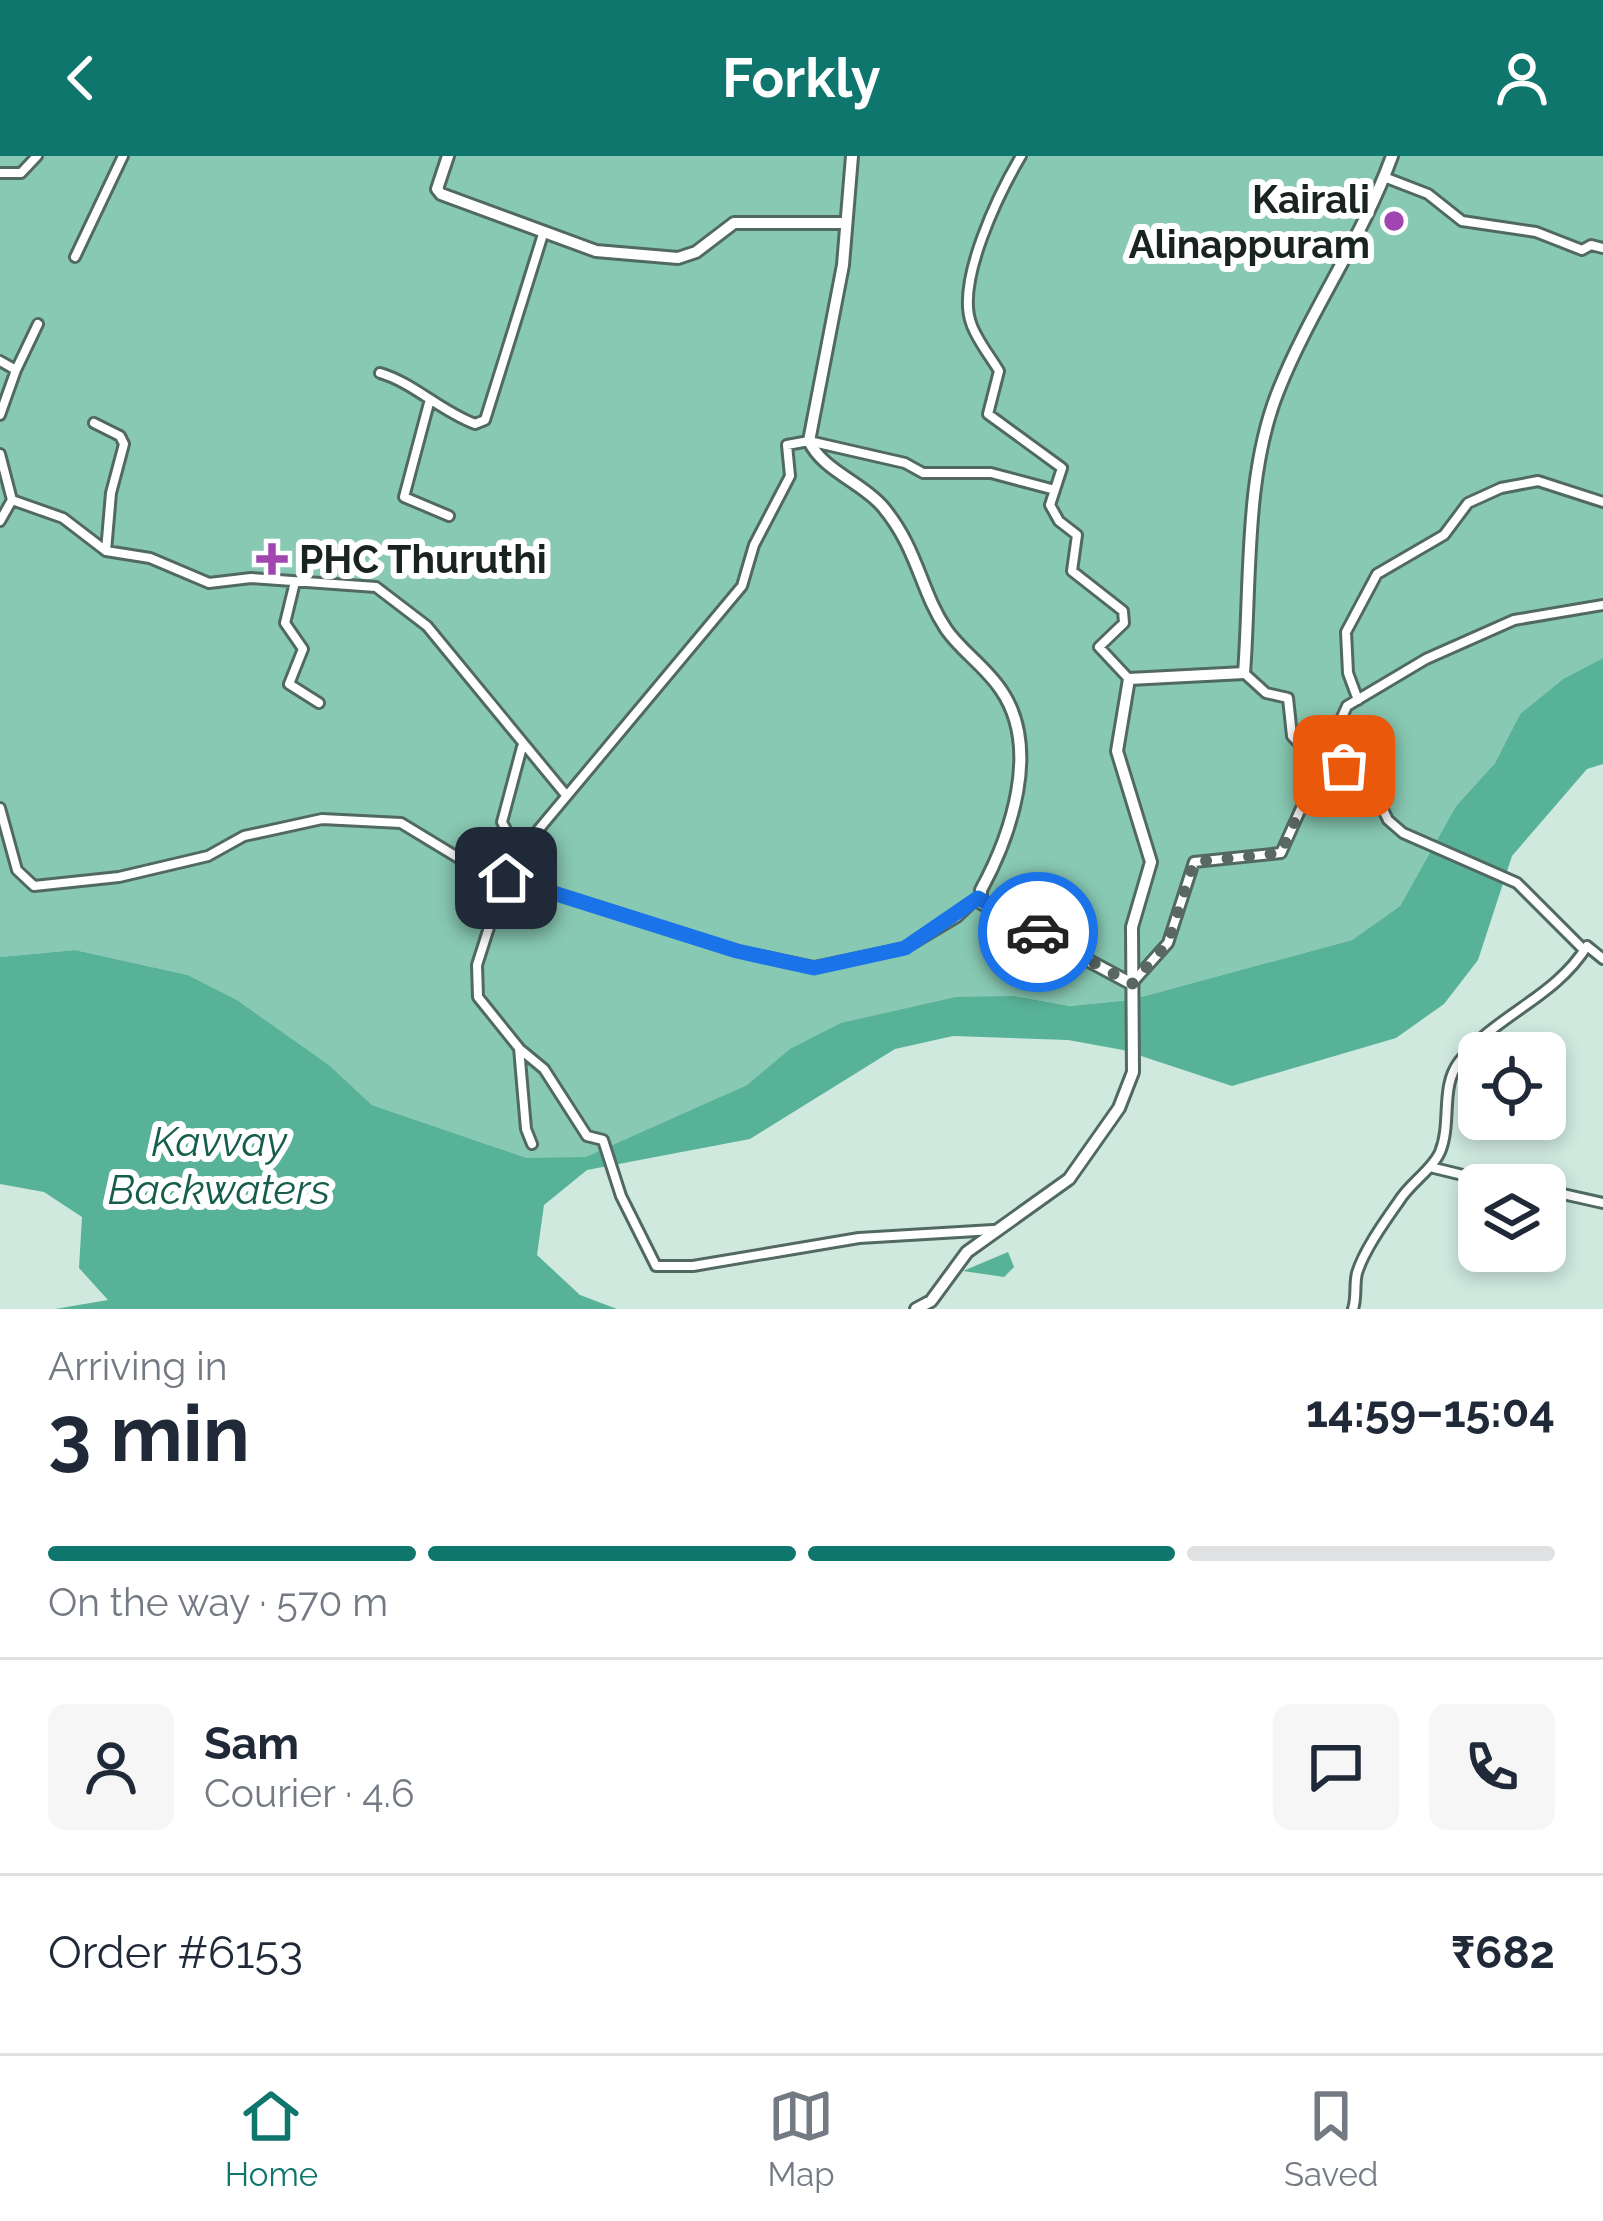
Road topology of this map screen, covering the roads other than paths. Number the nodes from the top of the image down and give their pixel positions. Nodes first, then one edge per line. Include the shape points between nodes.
1 (37, 156) edge
2 (123, 156) edge
3 (448, 156) edge
4 (852, 156) edge
5 (1021, 156) edge
6 (1392, 156) edge
7 (0, 173) edge
8 (1384, 177) junction
9 (844, 223) junction
10 (544, 230) junction
11 (1603, 248) edge
12 (74, 257) dead end
13 (38, 324) dead end
14 (0, 361) edge
15 (16, 370) junction
16 (380, 373) dead end
17 (429, 403) junction
18 (0, 415) edge
19 (94, 423) dead end
20 (809, 441) junction
21 (0, 454) edge
22 (1055, 490) junction
23 (12, 500) junction
24 (1603, 502) edge
25 (449, 516) dead end
26 (0, 521) edge
27 (106, 551) junction
28 (295, 583) junction
29 (1603, 605) edge
30 (1244, 673) junction
31 (1130, 679) junction
32 (1358, 700) junction
33 (319, 703) dead end
34 (523, 746) junction
35 (1323, 757) junction
36 (566, 795) junction
37 (0, 808) edge
38 (518, 853) junction
39 (496, 854) dead end
40 (490, 871) junction
41 (506, 878) junction
42 (978, 898) junction
43 (1584, 950) junction
44 (1603, 958) edge
45 (1132, 989) junction
46 (519, 1048) junction
47 (532, 1144) dead end
48 (1430, 1167) junction
49 (1458, 1174) edge
50 (1566, 1195) edge
51 (1603, 1203) edge
52 (994, 1230) junction
53 (931, 1301) junction
54 (916, 1309) edge
55 (945, 1309) edge
56 (1353, 1309) edge

1 - 7 street via 21,173
2 - 12 street
3 - 10 street via 441,194
4 - 9 street
5 - 22 street via 983,236 968,309 999,371 988,414 1063,468
6 - 8 street
8 - 11 street via 1428,194 1462,221
8 - 30 street via 1278,390 1259,476
9 - 10 street via 734,223 678,258 596,251
9 - 20 street
10 - 17 street via 485,420 475,424
13 - 15 street
14 - 15 street
15 - 18 street
16 - 17 street
17 - 25 street via 404,497
19 - 27 street via 124,444
20 - 22 street via 923,473 991,473
20 - 36 street via 787,445 790,476 742,586
20 - 42 street via 894,521 944,627 974,654 1012,710 1013,818
21 - 23 street
22 - 31 street via 1052,512 1077,535 1072,571 1123,611 1119,631 1099,647
23 - 26 street
23 - 27 street via 63,518
24 - 32 street via 1538,482 1502,488 1468,503 1444,535 1376,574 1346,632
27 - 28 street via 150,558 209,584
28 - 33 street via 285,623 303,649 289,684
28 - 34 street via 376,587 407,608
29 - 32 street via 1514,620 1426,658
30 - 31 street
30 - 35 street via 1266,693 1288,698 1292,736
31 - 45 street via 1118,751 1150,862 1135,909
32 - 35 street via 1347,706
34 - 36 street
34 - 38 street via 502,822
35 - 43 street via 1365,772 1388,820 1517,883
35 - 45 street via 1281,853 1194,862 1168,943
36 - 38 street
37 - 40 street via 17,870 34,886 158,868 208,856 244,836 322,819 401,823
38 - 41 street
39 - 40 street
40 - 41 street
41 - 42 street via 814,968 905,948
41 - 46 street via 484,935 478,997
42 - 45 street
43 - 44 street
43 - 48 street via 1460,1060
45 - 52 street via 1133,1072 1119,1108 1080,1167
46 - 47 street
46 - 52 street via 544,1069 586,1136 603,1140 656,1266 859,1238
48 - 49 street
48 - 56 street via 1395,1205 1362,1263
50 - 51 street
52 - 53 street
53 - 54 street
53 - 55 street

